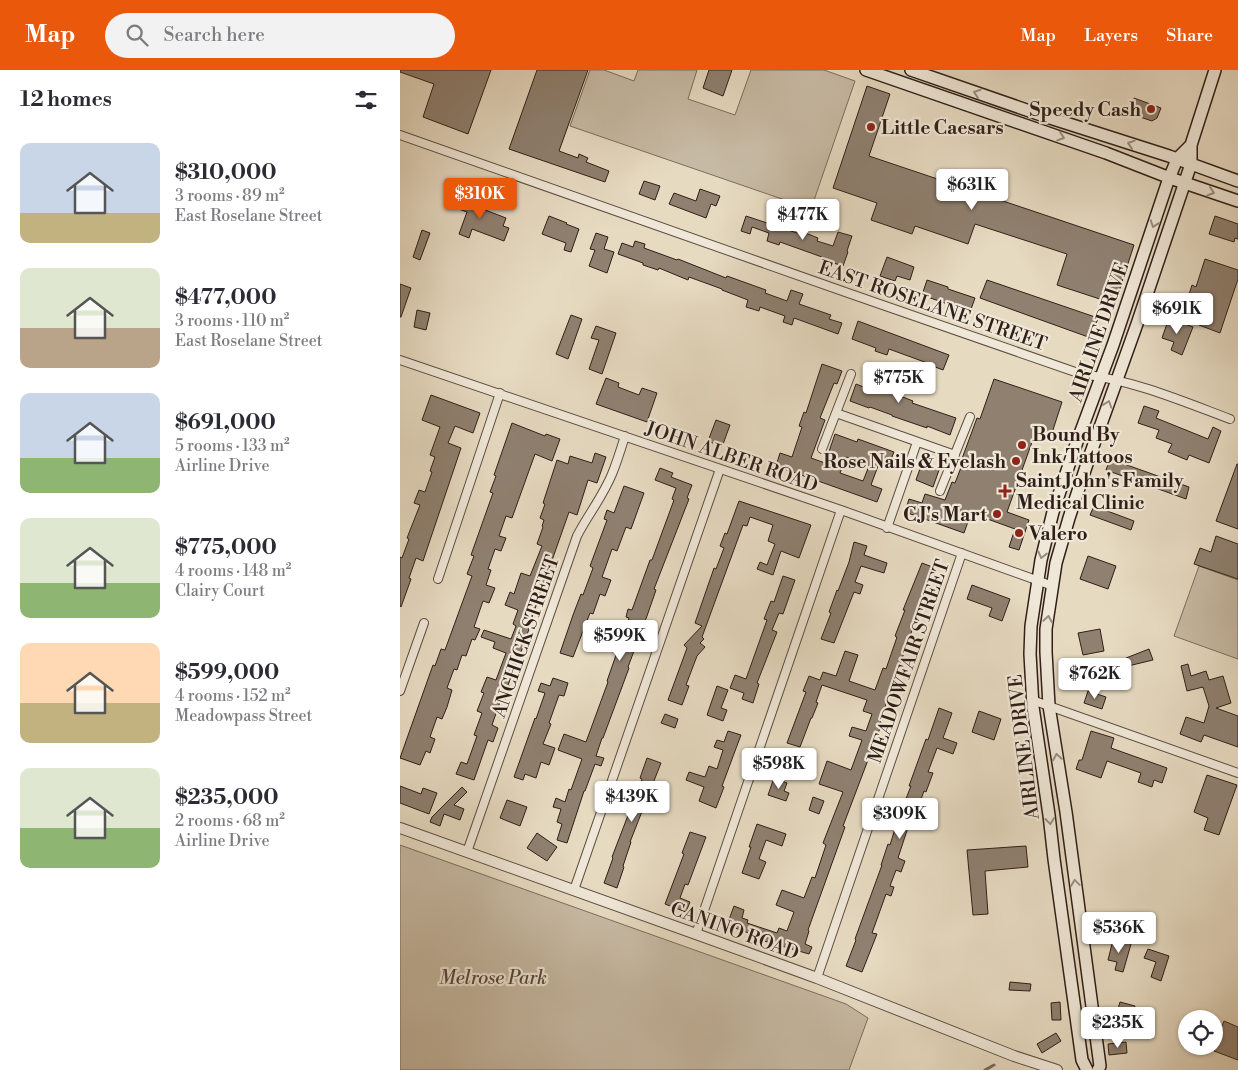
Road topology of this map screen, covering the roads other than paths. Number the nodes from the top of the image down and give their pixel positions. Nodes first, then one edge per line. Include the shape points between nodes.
1 (867, 70) edge
2 (1215, 70) edge
3 (916, 72) edge
4 (917, 88) junction
5 (1044, 116) junction
6 (1038, 130) junction
7 (400, 135) edge
8 (1191, 145) junction
9 (1177, 159) junction
10 (1191, 164) junction
11 (1170, 178) junction
12 (1238, 181) edge
13 (1184, 183) junction
14 (1238, 201) edge
15 (400, 360) edge
16 (852, 374) dead end
17 (1102, 376) junction
18 (1117, 380) junction
19 (500, 393) junction
20 (836, 413) junction
21 (970, 418) dead end
22 (1230, 419) dead end
23 (625, 436) junction
24 (918, 442) junction
25 (822, 449) dead end
26 (955, 455) junction
27 (720, 469) junction
28 (940, 491) dead end
29 (841, 510) junction
30 (887, 528) junction
31 (962, 553) junction
32 (438, 579) dead end
33 (1037, 581) junction
34 (1053, 586) junction
35 (424, 623) dead end
36 (400, 691) edge
37 (1032, 700) junction
38 (1049, 706) junction
39 (1238, 772) edge
40 (400, 828) edge
41 (467, 852) junction
42 (1072, 858) junction
43 (1054, 859) junction
44 (574, 890) junction
45 (696, 934) junction
46 (817, 978) junction
47 (1057, 1070) edge
48 (1087, 1070) edge
49 (1098, 1070) edge

1 - 4 main road
2 - 8 main road, AIRLINE DRIVE
3 - 4 main road
5 -> 3 main road
4 - 6 main road
5 - 6 main road
9 -> 5 main road
6 -> 11 main road
7 - 17 street, EAST ROSELANE STREET via 1066,369
8 - 9 main road, AIRLINE DRIVE
8 - 10 main road, AIRLINE DRIVE
9 - 10 main road
9 - 11 main road, AIRLINE DRIVE
10 - 12 main road
10 - 13 main road, AIRLINE DRIVE
11 - 13 main road
11 -> 17 main road, AIRLINE DRIVE
13 -> 14 main road
13 - 18 main road, AIRLINE DRIVE
15 - 19 street, JOHN ALBER ROAD
16 - 20 street
17 - 18 street, EAST ROSELANE STREET
17 -> 33 main road, AIRLINE DRIVE via 1053,512
18 - 22 street, EAST ROSELANE STREET
34 -> 18 main road, AIRLINE DRIVE via 1069,518
19 - 23 street, JOHN ALBER ROAD
19 - 32 street
20 - 24 street
20 - 25 street
21 - 26 street
23 - 27 street, JOHN ALBER ROAD
23 - 41 street, ANCHICK STREET via 612,474 577,536
24 - 26 street
24 - 30 street
26 - 28 street
27 - 29 street, JOHN ALBER ROAD
27 - 44 street
29 - 30 street, JOHN ALBER ROAD
29 - 45 street
30 - 31 street, JOHN ALBER ROAD
31 - 33 street, JOHN ALBER ROAD
31 - 46 street, MEADOWFAIR STREET
33 - 34 street, JOHN ALBER ROAD
33 - 37 main road, AIRLINE DRIVE via 1031,626
38 -> 34 main road, AIRLINE DRIVE via 1046,629
35 - 36 street
37 - 38 street
37 -> 43 main road, AIRLINE DRIVE
38 - 39 street
42 -> 38 main road, AIRLINE DRIVE
40 - 41 street, CANINO ROAD
41 - 44 street, CANINO ROAD
42 - 43 main road
49 -> 42 main road, AIRLINE DRIVE
43 - 48 main road, AIRLINE DRIVE via 1082,1060
44 - 45 street, CANINO ROAD
45 - 46 street, CANINO ROAD
46 - 47 street, CANINO ROAD

